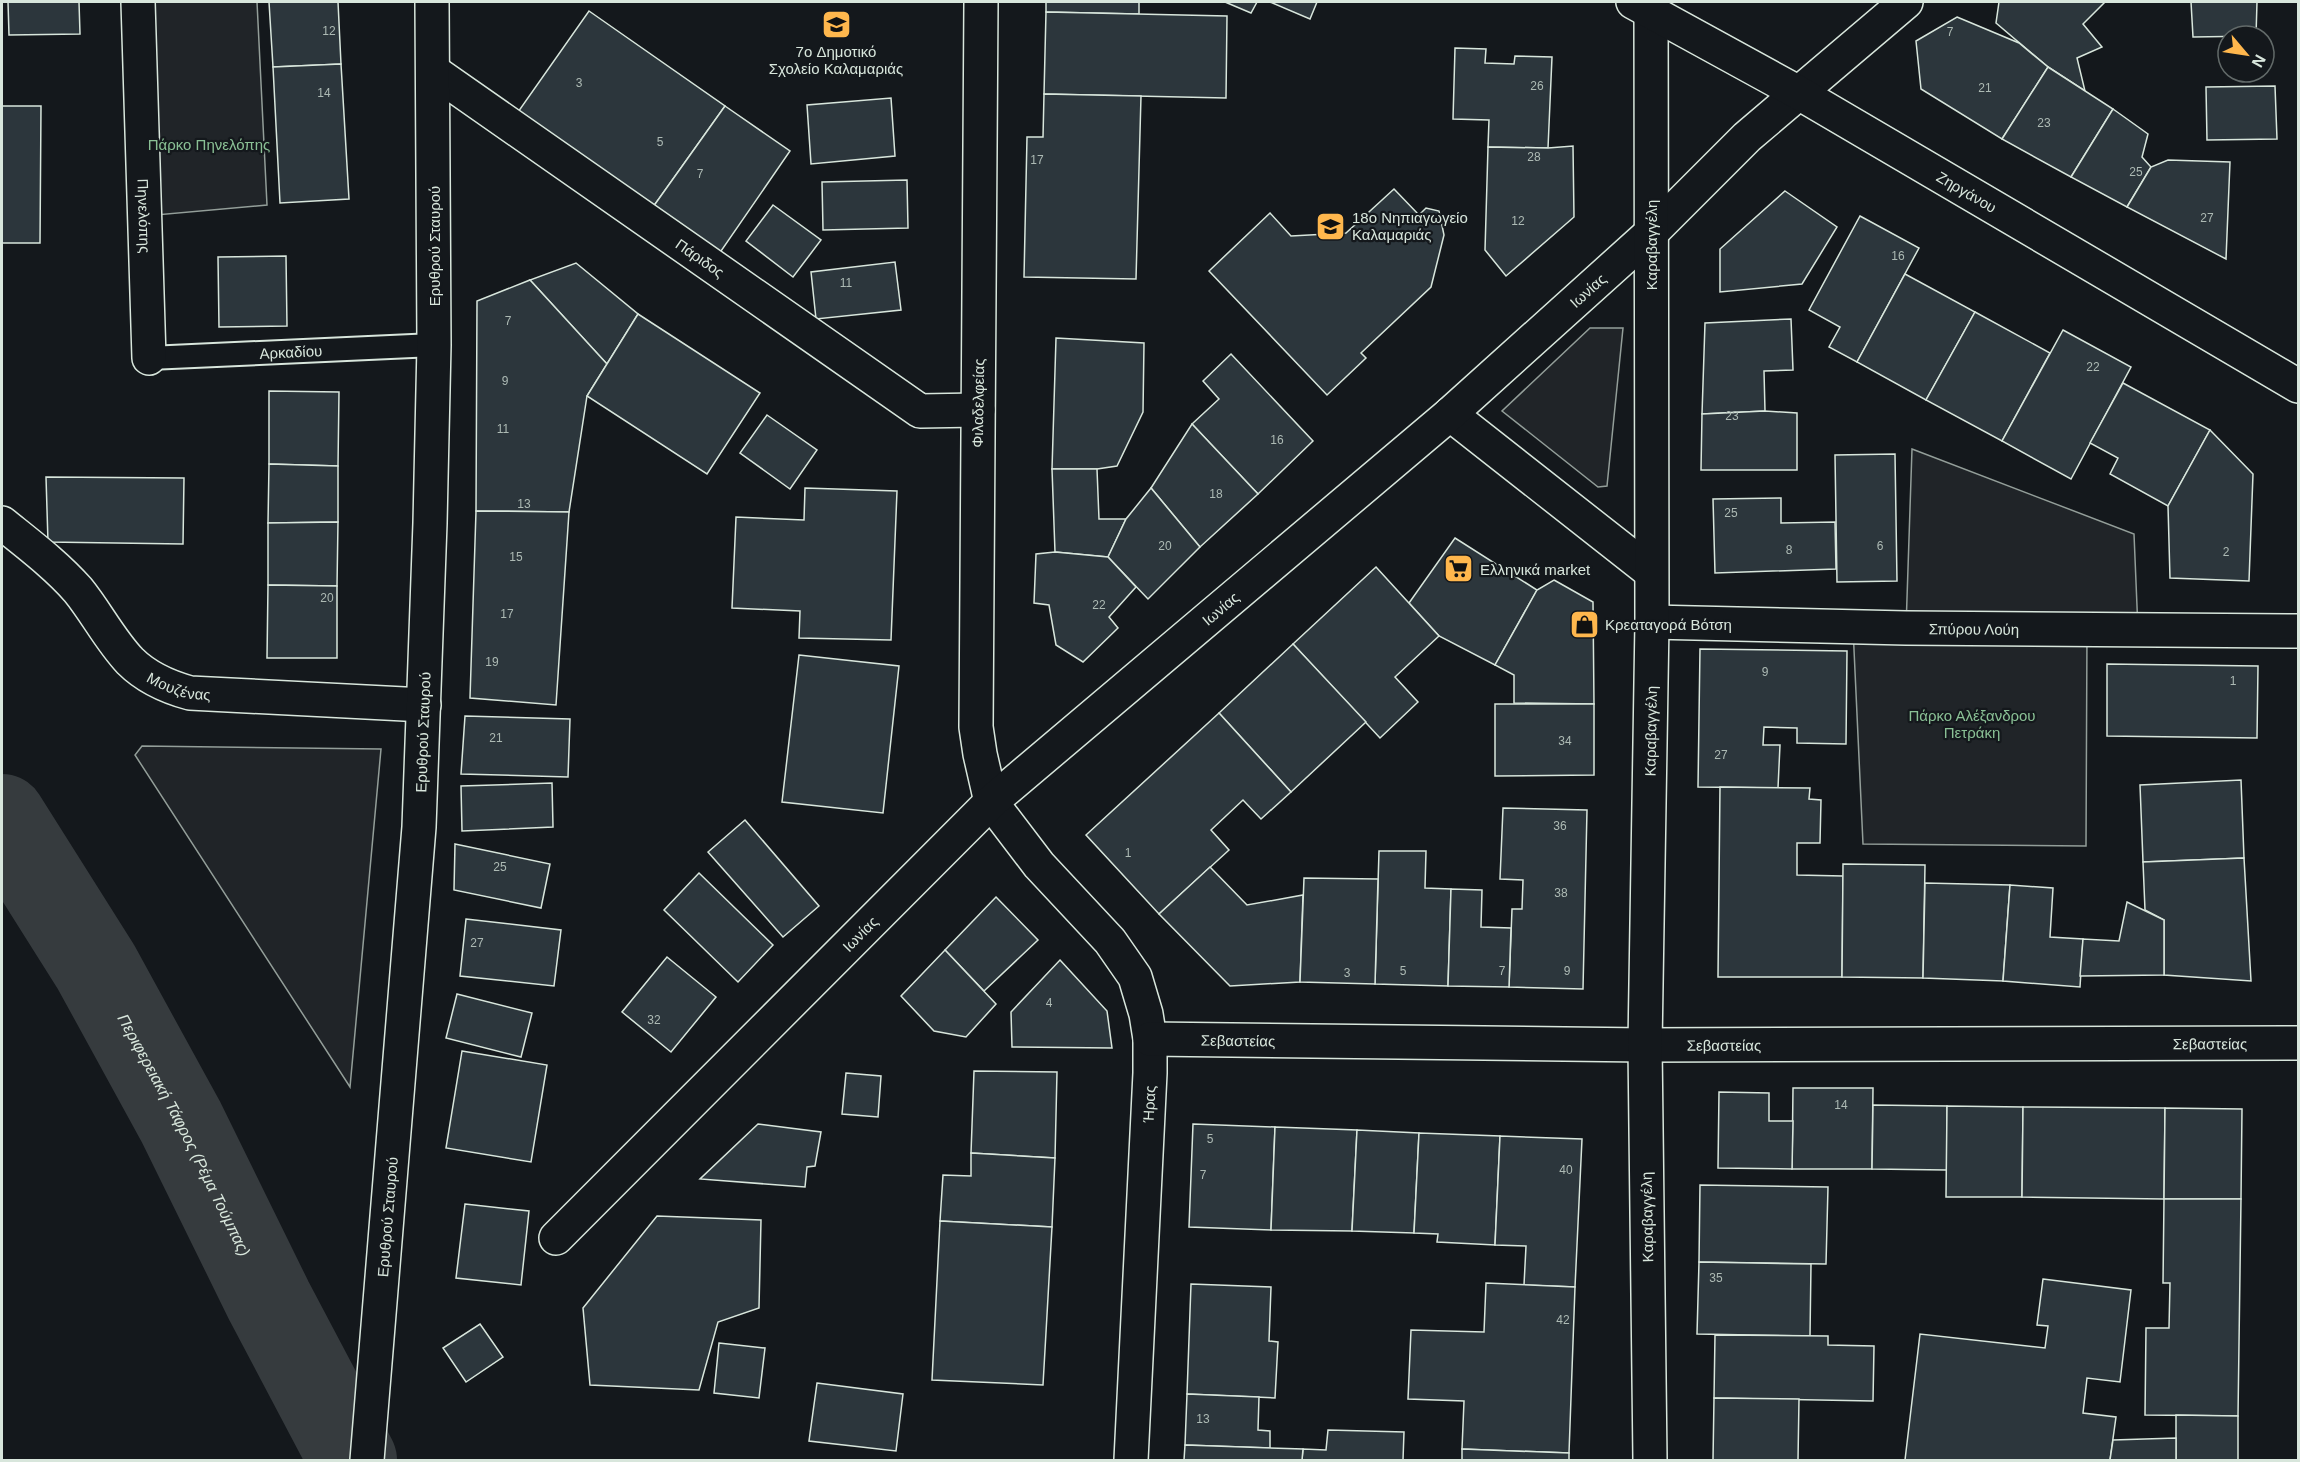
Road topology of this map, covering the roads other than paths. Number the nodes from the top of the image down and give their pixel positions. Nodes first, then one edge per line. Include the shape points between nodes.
1 (138, 2) edge
2 (432, 2) edge
3 (981, 2) edge
4 (1906, 2) edge
5 (1645, 5) edge
6 (433, 71) junction
7 (1799, 93) junction
8 (1651, 233) junction
9 (434, 345) junction
10 (149, 358) joint
11 (2298, 386) edge
12 (978, 410) junction
13 (1450, 414) junction
14 (2, 523) edge
15 (1651, 572) junction
16 (1652, 622) junction
17 (2298, 631) edge
18 (424, 705) junction
19 (991, 802) junction
20 (1150, 1040) junction
21 (2298, 1043) edge
22 (1645, 1045) junction
23 (556, 1238) dead end
24 (367, 1461) edge
25 (1131, 1461) edge
26 (1650, 1461) edge

1 - 10 street, Πηνελόπης
2 - 6 street, Ερυθρού Σταυρού
3 - 12 street, Φιλαδελφείας
4 - 7 street, Ιωνίας
5 - 7 street, Ζηργάνου
5 - 8 street, Καραβαγγέλη
6 - 9 street, Ερυθρού Σταυρού
6 - 12 street, Πάριδος via 920,411
7 - 8 street, Ιωνίας via 1747,137
7 - 11 street, Ζηργάνου
8 - 13 street, Ιωνίας
8 - 15 street, Καραβαγγέλη
9 - 10 lane, Αρκαδίου
9 - 18 street, Ερυθρού Σταυρού
12 - 19 street, Φιλαδελφείας via 976,727
13 - 15 street
13 - 19 street, Ιωνίας
14 - 18 street, Μουζένας via 77,590 130,661 169,687 190,693
15 - 16 street, Καραβαγγέλη
16 - 17 street, Σπύρου Λούη via 1853,628
16 - 22 street, Καραβαγγέλη
18 - 24 street, Ερυθρού Σταυρού via 419,827
19 - 20 street, Ήρας via 1039,865 1126,963 1141,993
19 - 23 street, Ιωνίας
20 - 22 street, Σεβαστείας
20 - 25 street, Ήρας
21 - 22 street, Σεβαστείας
22 - 26 street, Καραβαγγέλη

